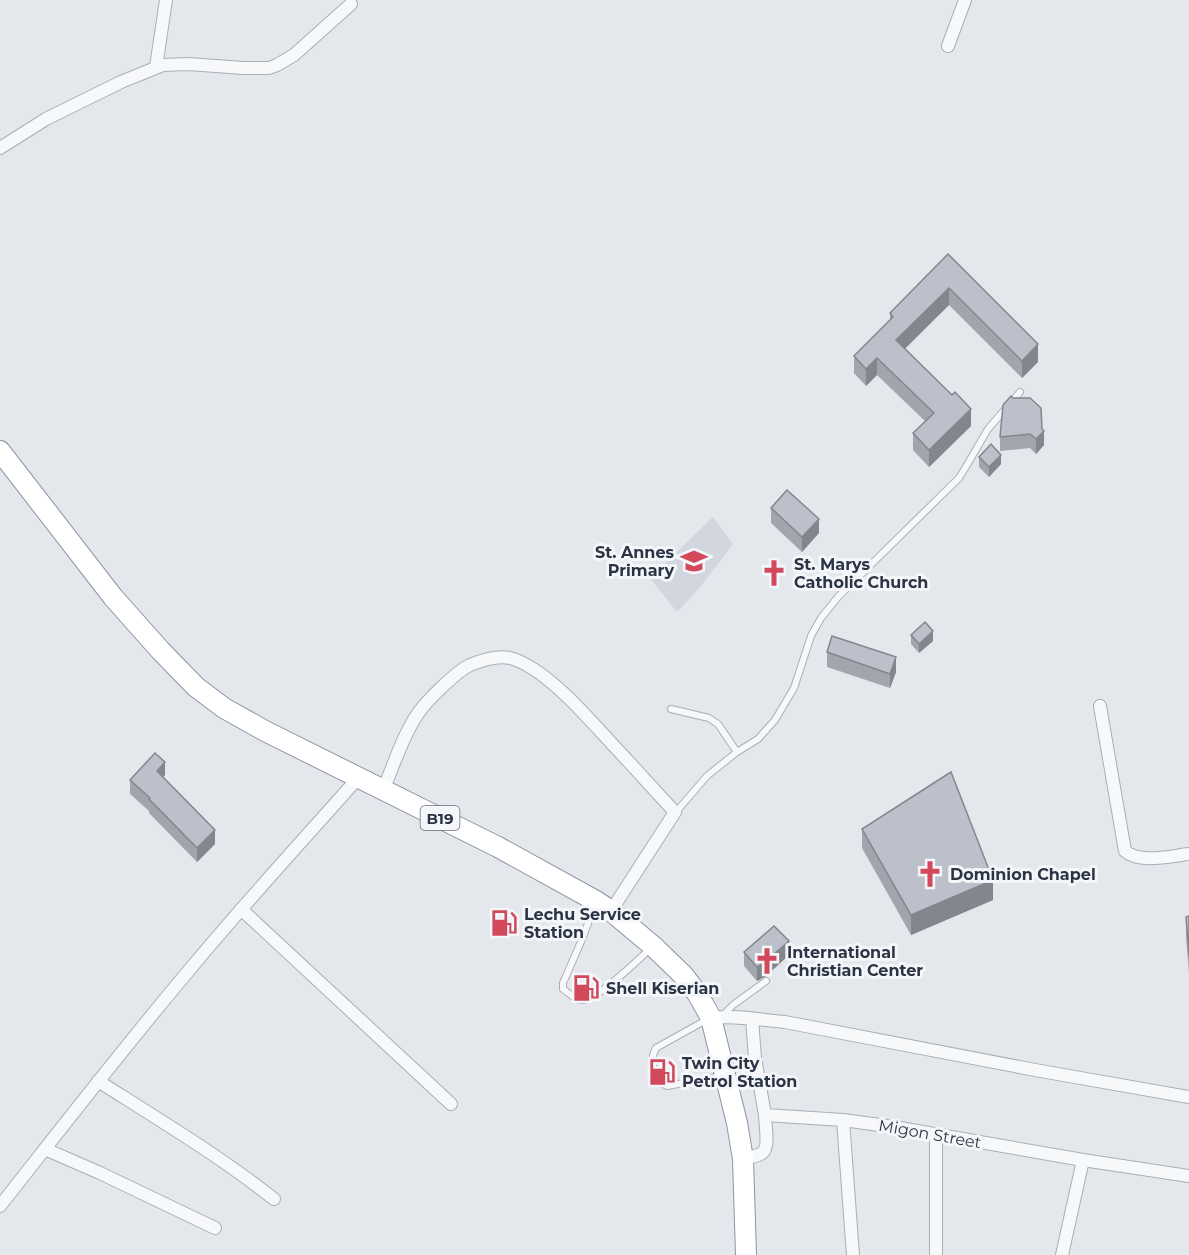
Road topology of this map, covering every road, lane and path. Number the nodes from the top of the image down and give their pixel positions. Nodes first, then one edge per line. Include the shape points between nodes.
1 (166, 0) edge
2 (965, 0) edge
3 (351, 4) dead end
4 (948, 46) dead end
5 (156, 68) junction
6 (0, 148) edge
7 (1020, 392) dead end
8 (0, 451) edge
9 (1100, 706) dead end
10 (671, 709) dead end
11 (737, 752) junction
12 (359, 777) junction
13 (383, 789) junction
14 (675, 812) junction
15 (1189, 854) edge
16 (604, 906) junction
17 (241, 909) junction
18 (652, 946) junction
19 (766, 981) dead end
20 (716, 1017) junction
21 (752, 1019) junction
22 (725, 1075) junction
23 (98, 1081) junction
24 (1189, 1097) edge
25 (451, 1104) dead end
26 (765, 1115) junction
27 (843, 1120) junction
28 (936, 1134) junction
29 (45, 1149) junction
30 (743, 1159) junction
31 (1083, 1160) junction
32 (1189, 1176) edge
33 (274, 1199) dead end
34 (0, 1206) edge
35 (215, 1228) dead end
36 (746, 1255) edge
37 (853, 1255) edge
38 (936, 1255) edge
39 (1062, 1255) edge

1 - 5 street
2 - 4 street
3 - 5 street via 294,55 269,68 174,63
5 - 6 street via 46,119
7 - 11 lane via 988,429 958,478 820,618 794,688 775,720 758,739
8 - 12 highway, B19 via 113,597 196,687 265,731
9 - 15 street via 1125,851 1142,858
10 - 11 lane via 710,718
11 - 14 lane via 707,776
12 - 13 highway, B19
12 - 17 street
13 - 14 street via 417,714 439,689 468,666 495,657 530,666 543,675 578,707
13 - 16 highway, B19
14 - 16 street
16 - 18 highway, B19
16 - 18 lane via 583,937 563,982 569,994 577,999 591,999
17 - 23 street
17 - 25 street
18 - 20 highway, B19 via 684,976
19 - 20 lane
20 - 21 street
20 - 22 highway, B19
20 - 22 lane via 656,1048 652,1060 657,1079 667,1086
21 - 24 street
21 - 26 street
22 - 30 highway, B19
23 - 29 street
23 - 33 street via 223,1161
26 - 27 street, Migon Street
26 - 30 street via 764,1152
27 - 28 street, Migon Street
27 - 37 street
28 - 31 street, Migon Street
28 - 38 street
29 - 34 street
29 - 35 street
30 - 36 highway, B19
31 - 32 street, Migon Street
31 - 39 street

